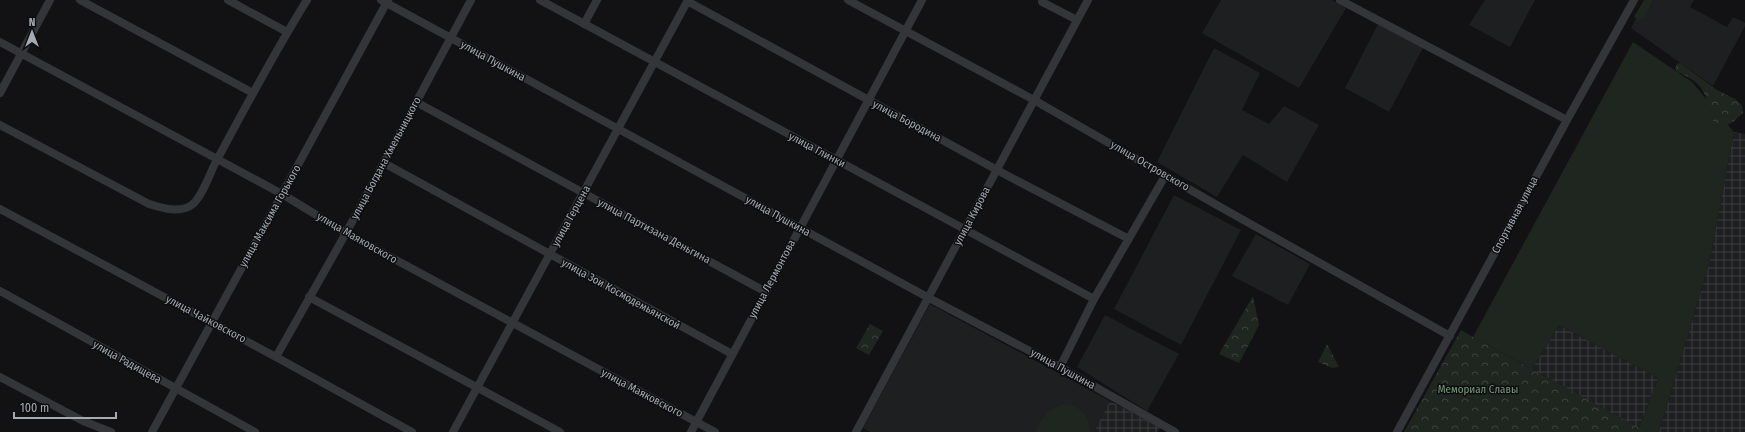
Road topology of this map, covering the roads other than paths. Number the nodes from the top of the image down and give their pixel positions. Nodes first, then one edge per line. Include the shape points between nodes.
1 (50, 0) edge
2 (80, 0) edge
3 (228, 0) edge
4 (306, 0) edge
5 (471, 0) edge
6 (540, 0) edge
7 (597, 0) edge
8 (848, 0) edge
9 (922, 0) edge
10 (1042, 0) edge
11 (1088, 0) edge
12 (1340, 0) edge
13 (1634, 0) edge
14 (385, 1) edge
15 (688, 1) edge
16 (1077, 20) junction
17 (584, 24) junction
18 (906, 31) junction
19 (287, 32) junction
20 (451, 37) junction
21 (0, 42) edge
22 (21, 53) junction
23 (654, 62) junction
24 (0, 93) edge
25 (253, 94) junction
26 (868, 100) junction
27 (1034, 100) junction
28 (416, 102) junction
29 (1567, 120) junction
30 (0, 125) edge
31 (618, 129) junction
32 (217, 159) junction
33 (837, 160) junction
34 (384, 163) junction
35 (996, 170) junction
36 (1165, 176) junction
37 (584, 193) junction
38 (282, 194) junction
39 (0, 209) edge
40 (800, 228) junction
41 (965, 230) junction
42 (346, 233) junction
43 (1129, 239) junction
44 (549, 255) junction
45 (0, 291) edge
46 (766, 292) junction
47 (309, 296) junction
48 (928, 298) junction
49 (1094, 300) junction
50 (212, 322) junction
51 (512, 323) junction
52 (1450, 336) junction
53 (732, 354) junction
54 (276, 356) junction
55 (1060, 367) junction
56 (0, 377) edge
57 (477, 388) junction
58 (175, 389) junction
59 (696, 422) junction
60 (858, 431) edge
61 (111, 432) edge
62 (152, 432) edge
63 (255, 432) edge
64 (412, 432) edge
65 (453, 432) edge
66 (560, 432) edge
67 (691, 432) edge
68 (715, 432) edge
69 (1174, 432) edge
70 (1397, 432) edge

1 - 22 street
2 - 25 street
3 - 19 street
4 - 19 street
5 - 20 street, улица Богдана Хмельницкого
6 - 17 street, улица Глинки
7 - 17 street
8 - 18 street, улица Островского
9 - 18 street, улица Лермонтова
10 - 16 street
11 - 16 street, улица Кирова
12 - 29 street
13 - 29 street, Спортивная улица
14 - 20 street, улица Пушкина
14 - 38 street, улица Максима Горького
15 - 23 street, улица Герцена
15 - 26 street, улица Бородина
16 - 27 street, улица Кирова
17 - 23 street, улица Глинки
18 - 26 street, улица Лермонтова
18 - 27 street, улица Островского
19 - 25 street
20 - 28 street, улица Богдана Хмельницкого
20 - 31 street, улица Пушкина
21 - 22 street, улица Маяковского
22 - 24 street
22 - 32 street, улица Маяковского
23 - 31 street, улица Герцена
23 - 33 street, улица Глинки
25 - 32 street
26 - 33 street, улица Лермонтова
26 - 35 street, улица Бородина
27 - 35 street, улица Кирова
27 - 36 street, улица Островского
28 - 34 street, улица Богдана Хмельницкого
28 - 37 street, улица Партизана Деньгина
29 - 52 street, Спортивная улица
30 - 32 street via 162,209 173,210 192,205
31 - 37 street, улица Герцена
31 - 40 street, улица Пушкина
32 - 38 street, улица Маяковского
33 - 40 street, улица Лермонтова
33 - 41 street, улица Глинки
34 - 42 street, улица Богдана Хмельницкого
34 - 44 street, улица Зои Космодемьянской
35 - 41 street, улица Кирова
35 - 43 street, улица Бородина
36 - 43 street
36 - 52 street, улица Островского
37 - 44 street, улица Герцена
37 - 46 street, улица Партизана Деньгина
38 - 42 street, улица Маяковского
38 - 50 street, улица Максима Горького
39 - 50 street, улица Чайковского
40 - 46 street, улица Лермонтова
40 - 48 street, улица Пушкина
41 - 48 street, улица Кирова
41 - 49 street, улица Глинки
42 - 47 street, улица Богдана Хмельницкого
42 - 51 street, улица Маяковского
43 - 49 street
44 - 51 street, улица Герцена
44 - 53 street, улица Зои Космодемьянской
45 - 58 street, улица Радищева
46 - 53 street, улица Лермонтова
47 - 54 street, улица Богдана Хмельницкого
47 - 57 street
48 - 55 street, улица Пушкина
48 - 60 street, улица Кирова
49 - 55 street
50 - 54 street, улица Чайковского
50 - 58 street, улица Максима Горького
51 - 57 street, улица Герцена
51 - 59 street, улица Маяковского
52 - 70 street, Спортивная улица
53 - 59 street, улица Лермонтова
54 - 64 street, улица Чайковского
55 - 69 street, улица Пушкина
56 - 61 street via 83,421
57 - 65 street, улица Герцена
57 - 66 street
58 - 62 street, улица Максима Горького
58 - 63 street, улица Радищева
59 - 67 street, улица Лермонтова
59 - 68 street, улица Маяковского

